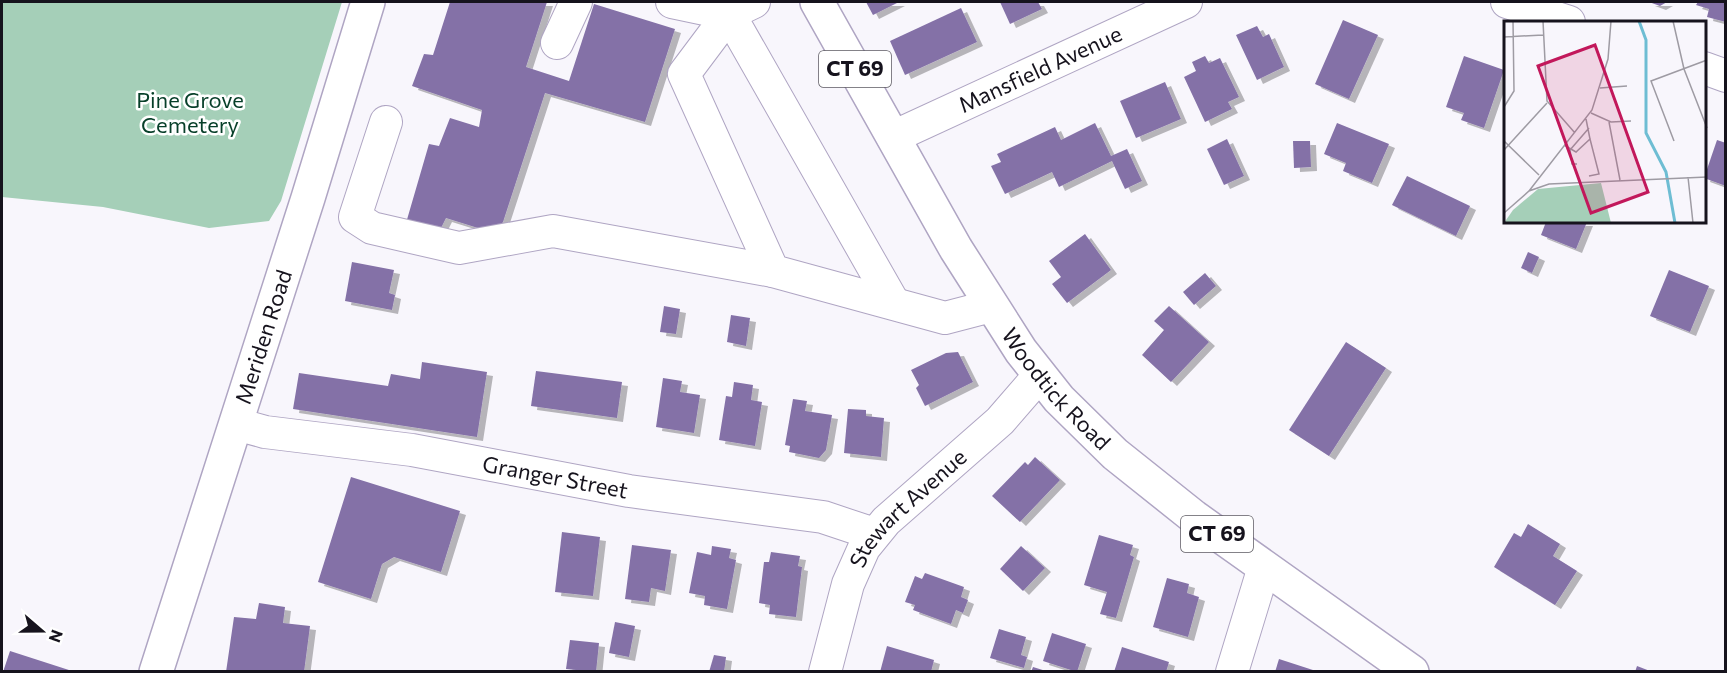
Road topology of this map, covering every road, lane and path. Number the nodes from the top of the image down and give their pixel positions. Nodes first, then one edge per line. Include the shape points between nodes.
1 (368, 2) edge
2 (576, 2) edge
3 (672, 2) edge
4 (817, 2) edge
5 (1186, 2) edge
6 (1507, 2) edge
7 (742, 8) edge
8 (1566, 21) edge
9 (557, 43) dead end
10 (1706, 70) edge
11 (1725, 76) edge
12 (386, 122) dead end
13 (893, 137) junction
14 (773, 271) junction
15 (893, 302) junction
16 (991, 306) junction
17 (1039, 376) junction
18 (236, 424) junction
19 (874, 534) junction
20 (1264, 567) junction
21 (156, 672) edge
22 (825, 672) edge
23 (1232, 672) edge
24 (1412, 672) edge

1 - 18 main road, Meriden Road
2 - 9 street
3 - 7 street
4 - 13 main road, Woodtick Road / CT 69
5 - 13 street, Mansfield Avenue
6 - 8 street
7 - 14 street via 684,74
7 - 15 street
10 - 11 street
12 - 14 street via 355,217 372,228 459,248 554,231
13 - 16 main road, Woodtick Road / CT 69
14 - 15 street
15 - 16 street via 945,318
16 - 17 main road, Woodtick Road / CT 69
17 - 19 street, Stewart Avenue via 1000,421
17 - 20 main road, Woodtick Road / CT 69 via 1115,454
18 - 19 street, Granger Street via 265,432 412,450 629,490 823,517
18 - 21 main road, Meriden Road
19 - 22 street, Stewart Avenue via 848,584
20 - 23 street
20 - 24 main road, Woodtick Road / CT 69

